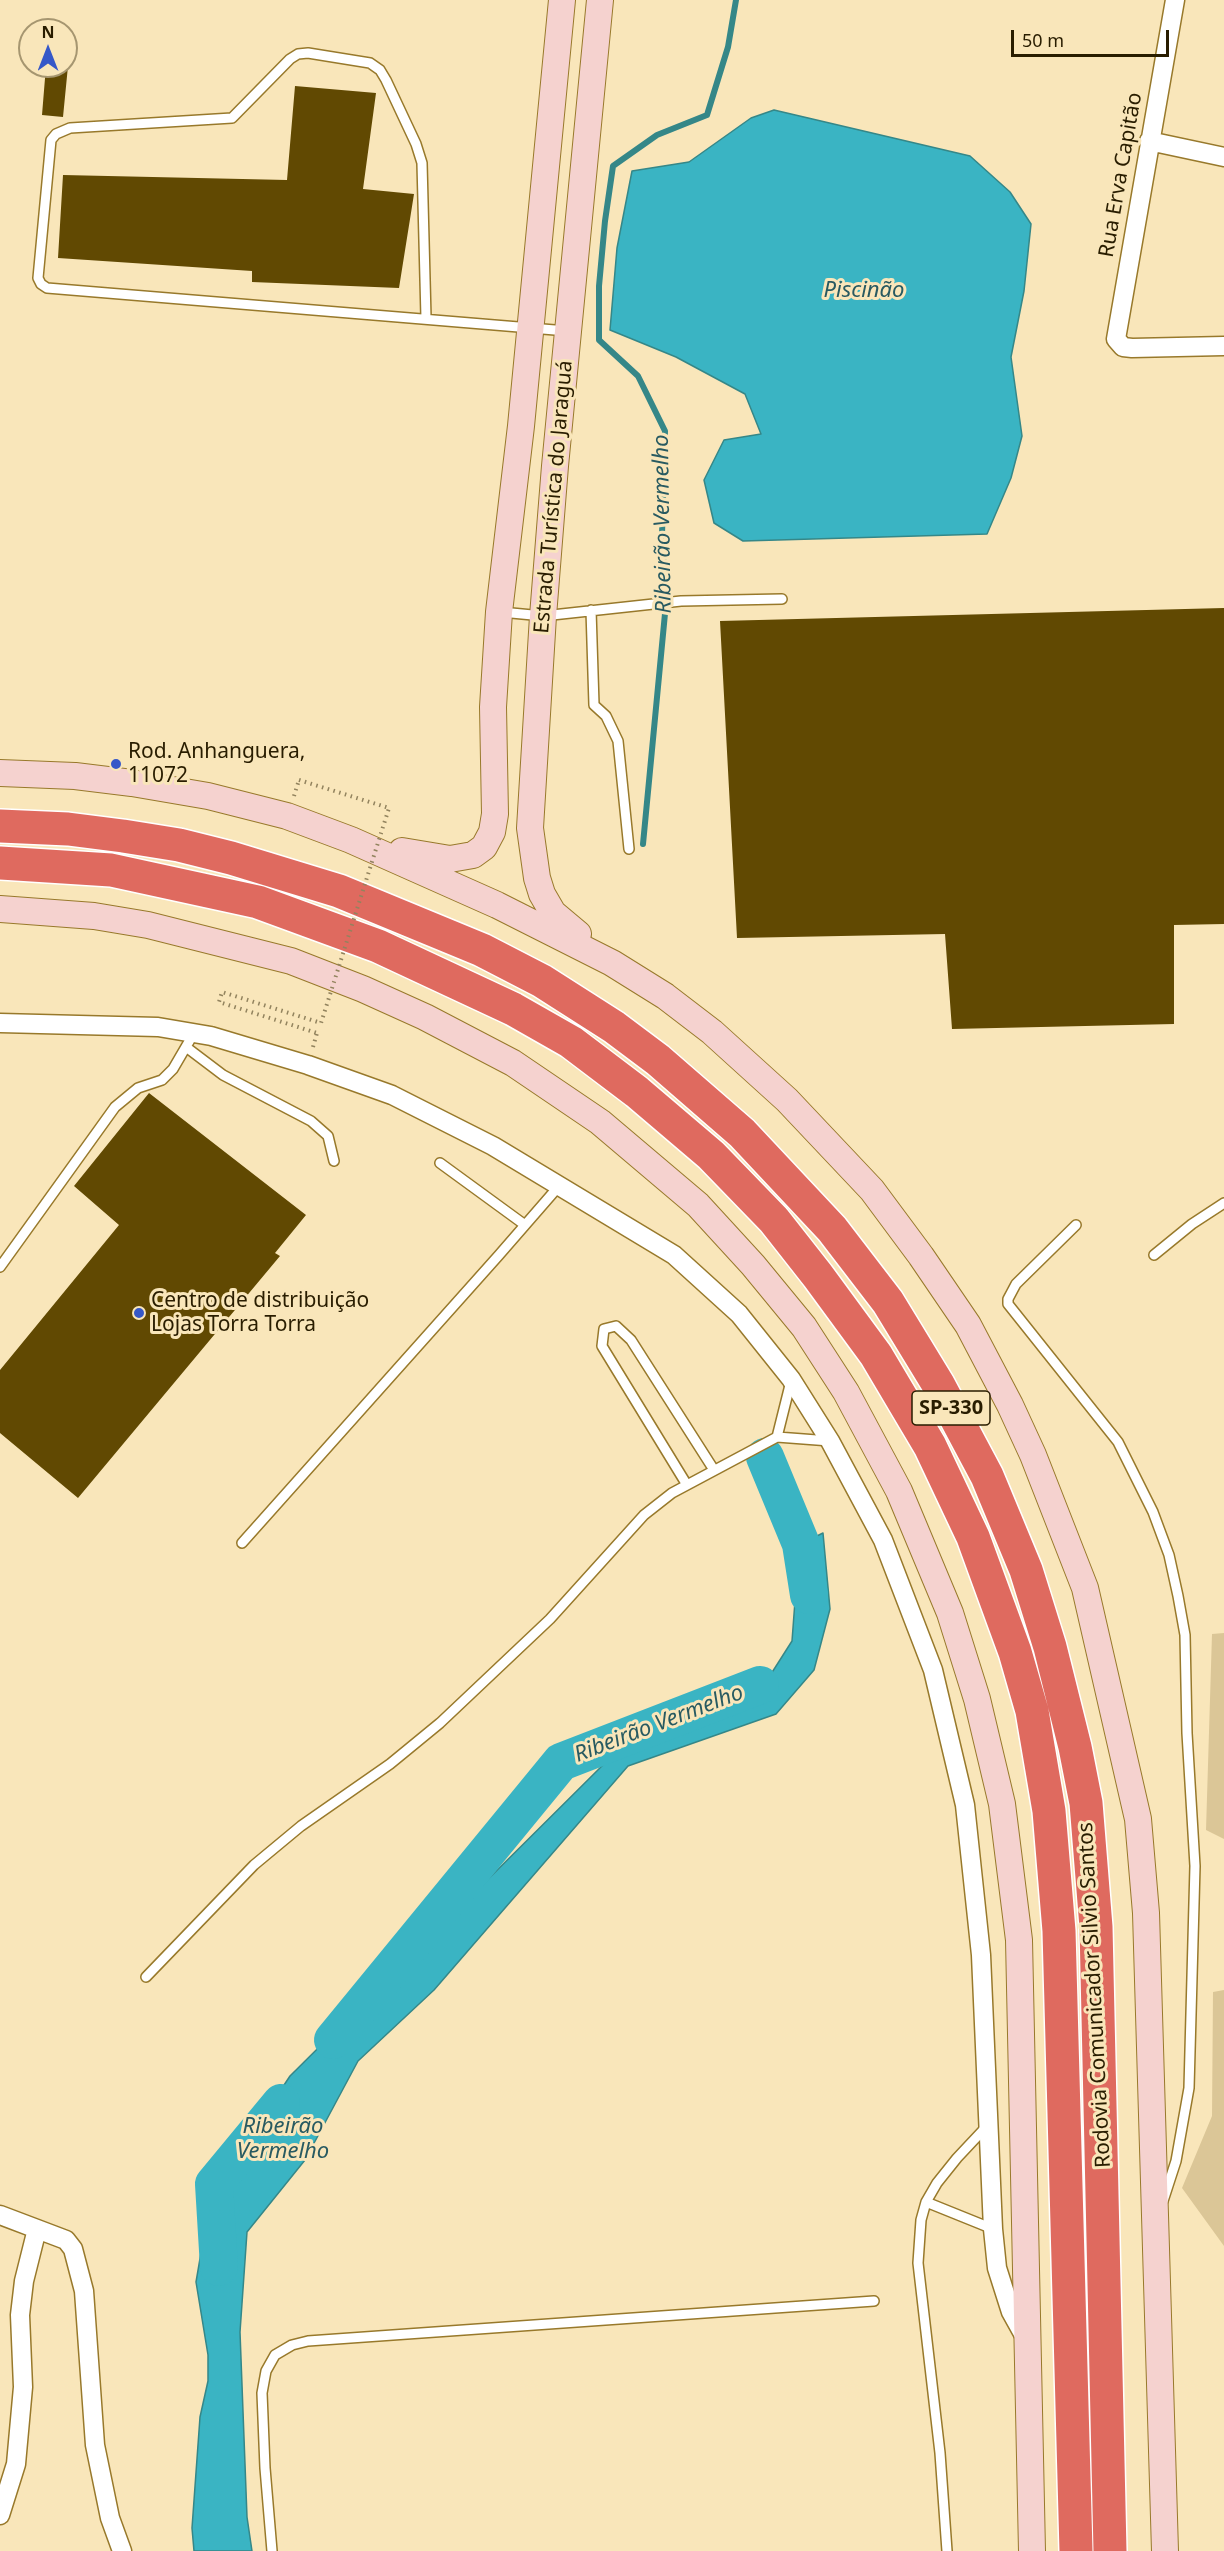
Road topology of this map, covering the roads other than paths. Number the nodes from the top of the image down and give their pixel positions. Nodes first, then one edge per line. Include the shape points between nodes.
1 (562, 0) edge
2 (600, 0) edge
3 (1175, 0) edge
4 (1149, 141) junction
5 (1224, 157) edge
6 (426, 318) junction
7 (530, 328) junction
8 (568, 331) junction
9 (1224, 346) edge
10 (782, 599) dead end
11 (591, 610) junction
12 (499, 612) junction
13 (543, 616) junction
14 (0, 773) edge
15 (0, 826) edge
16 (351, 840) junction
17 (629, 849) dead end
18 (0, 863) edge
19 (0, 909) edge
20 (612, 963) junction
21 (0, 1023) edge
22 (190, 1040) junction
23 (334, 1161) dead end
24 (440, 1163) dead end
25 (558, 1186) junction
26 (1224, 1203) edge
27 (525, 1225) junction
28 (1076, 1225) dead end
29 (1154, 1255) dead end
30 (0, 1267) edge
31 (791, 1379) junction
32 (777, 1437) junction
33 (830, 1441) junction
34 (714, 1470) junction
35 (687, 1485) junction
36 (242, 1543) dead end
37 (147, 1977) dead end
38 (990, 2124) junction
39 (926, 2202) junction
40 (0, 2214) edge
41 (1155, 2226) junction
42 (37, 2229) junction
43 (993, 2229) junction
44 (874, 2301) dead end
45 (1027, 2341) junction
46 (0, 2515) edge
47 (122, 2551) edge
48 (272, 2551) edge
49 (947, 2551) edge
50 (1032, 2551) edge
51 (1076, 2551) edge
52 (1110, 2551) edge
53 (1165, 2551) edge

1 - 7 main road, Estrada Turística do Jaraguá
2 - 8 main road, Estrada Turística do Jaraguá
3 - 4 street, Rua Erva Capitão
4 - 5 street
4 - 9 street, Rua Erva Capitão via 1116,333 1119,344 1132,348
6 - 6 lane via 47,288 38,278 51,140 70,128 232,118 298,54 370,63 386,80 422,163
6 - 7 lane
7 - 8 lane
7 - 12 main road, Estrada Turística do Jaraguá
8 - 13 main road, Estrada Turística do Jaraguá
10 - 11 lane
11 - 13 lane
11 - 17 lane via 594,705 606,716 618,741
12 - 13 lane
12 - 16 main road, Estrada Turística do Jaraguá via 493,707 495,814 484,847 473,855 450,859
13 - 20 main road, Estrada Turística do Jaraguá via 530,828 537,878 553,913
14 - 16 main road via 75,776 208,796 287,816
15 - 52 highway, Rodovia Comunicador Silvio Santos / SP-330 via 123,836 231,858 339,891 482,950 542,981 658,1060 742,1132 832,1230 888,1302 987,1476 1026,1570 1055,1670 1086,1803 1096,1939
16 - 20 main road via 498,905
18 - 51 highway, Rodovia Comunicador Silvio Santos / SP-330 via 111,870 258,902 378,946 513,1009 571,1042 711,1155 774,1220 876,1355 930,1446 973,1537 1032,1710 1049,1811 1060,1955
19 - 45 main road via 148,925 291,961 464,1036 513,1063 600,1122 698,1205 804,1327 846,1392 899,1491 942,1593 977,1699 1002,1804 1019,1940
20 - 41 main road via 665,996 754,1067 872,1190 968,1325 1032,1455 1085,1588 1138,1819 1146,1912
21 - 22 street via 158,1028
22 - 23 lane via 223,1076 311,1121 328,1136
22 - 25 street via 211,1036 392,1095 493,1146
22 - 30 lane via 162,1080 138,1088 115,1107
24 - 27 lane
25 - 27 lane
25 - 31 street via 674,1255 739,1314
26 - 29 lane
27 - 36 lane
28 - 41 lane via 1016,1284 1008,1304 1118,1442 1153,1512 1169,1555 1185,1635 1195,1866 1189,2088 1176,2161
31 - 32 lane
31 - 33 street
32 - 33 lane
32 - 34 lane
33 - 38 street via 883,1540 933,1670 962,1794 981,1954
34 - 35 lane
34 - 35 lane via 630,1340 616,1326 604,1329 602,1346
35 - 37 lane via 644,1515 550,1619 440,1723 254,1864
38 - 39 lane via 957,2158
38 - 43 street
39 - 43 lane
39 - 49 lane via 918,2263
40 - 42 street
41 - 53 main road
42 - 46 street via 20,2315 22,2387 16,2464
42 - 47 street via 56,2234 73,2249 84,2291 94,2445 110,2518
43 - 45 street via 997,2268 1011,2312
44 - 48 lane via 292,2345 275,2355 266,2372 262,2393
45 - 50 main road

